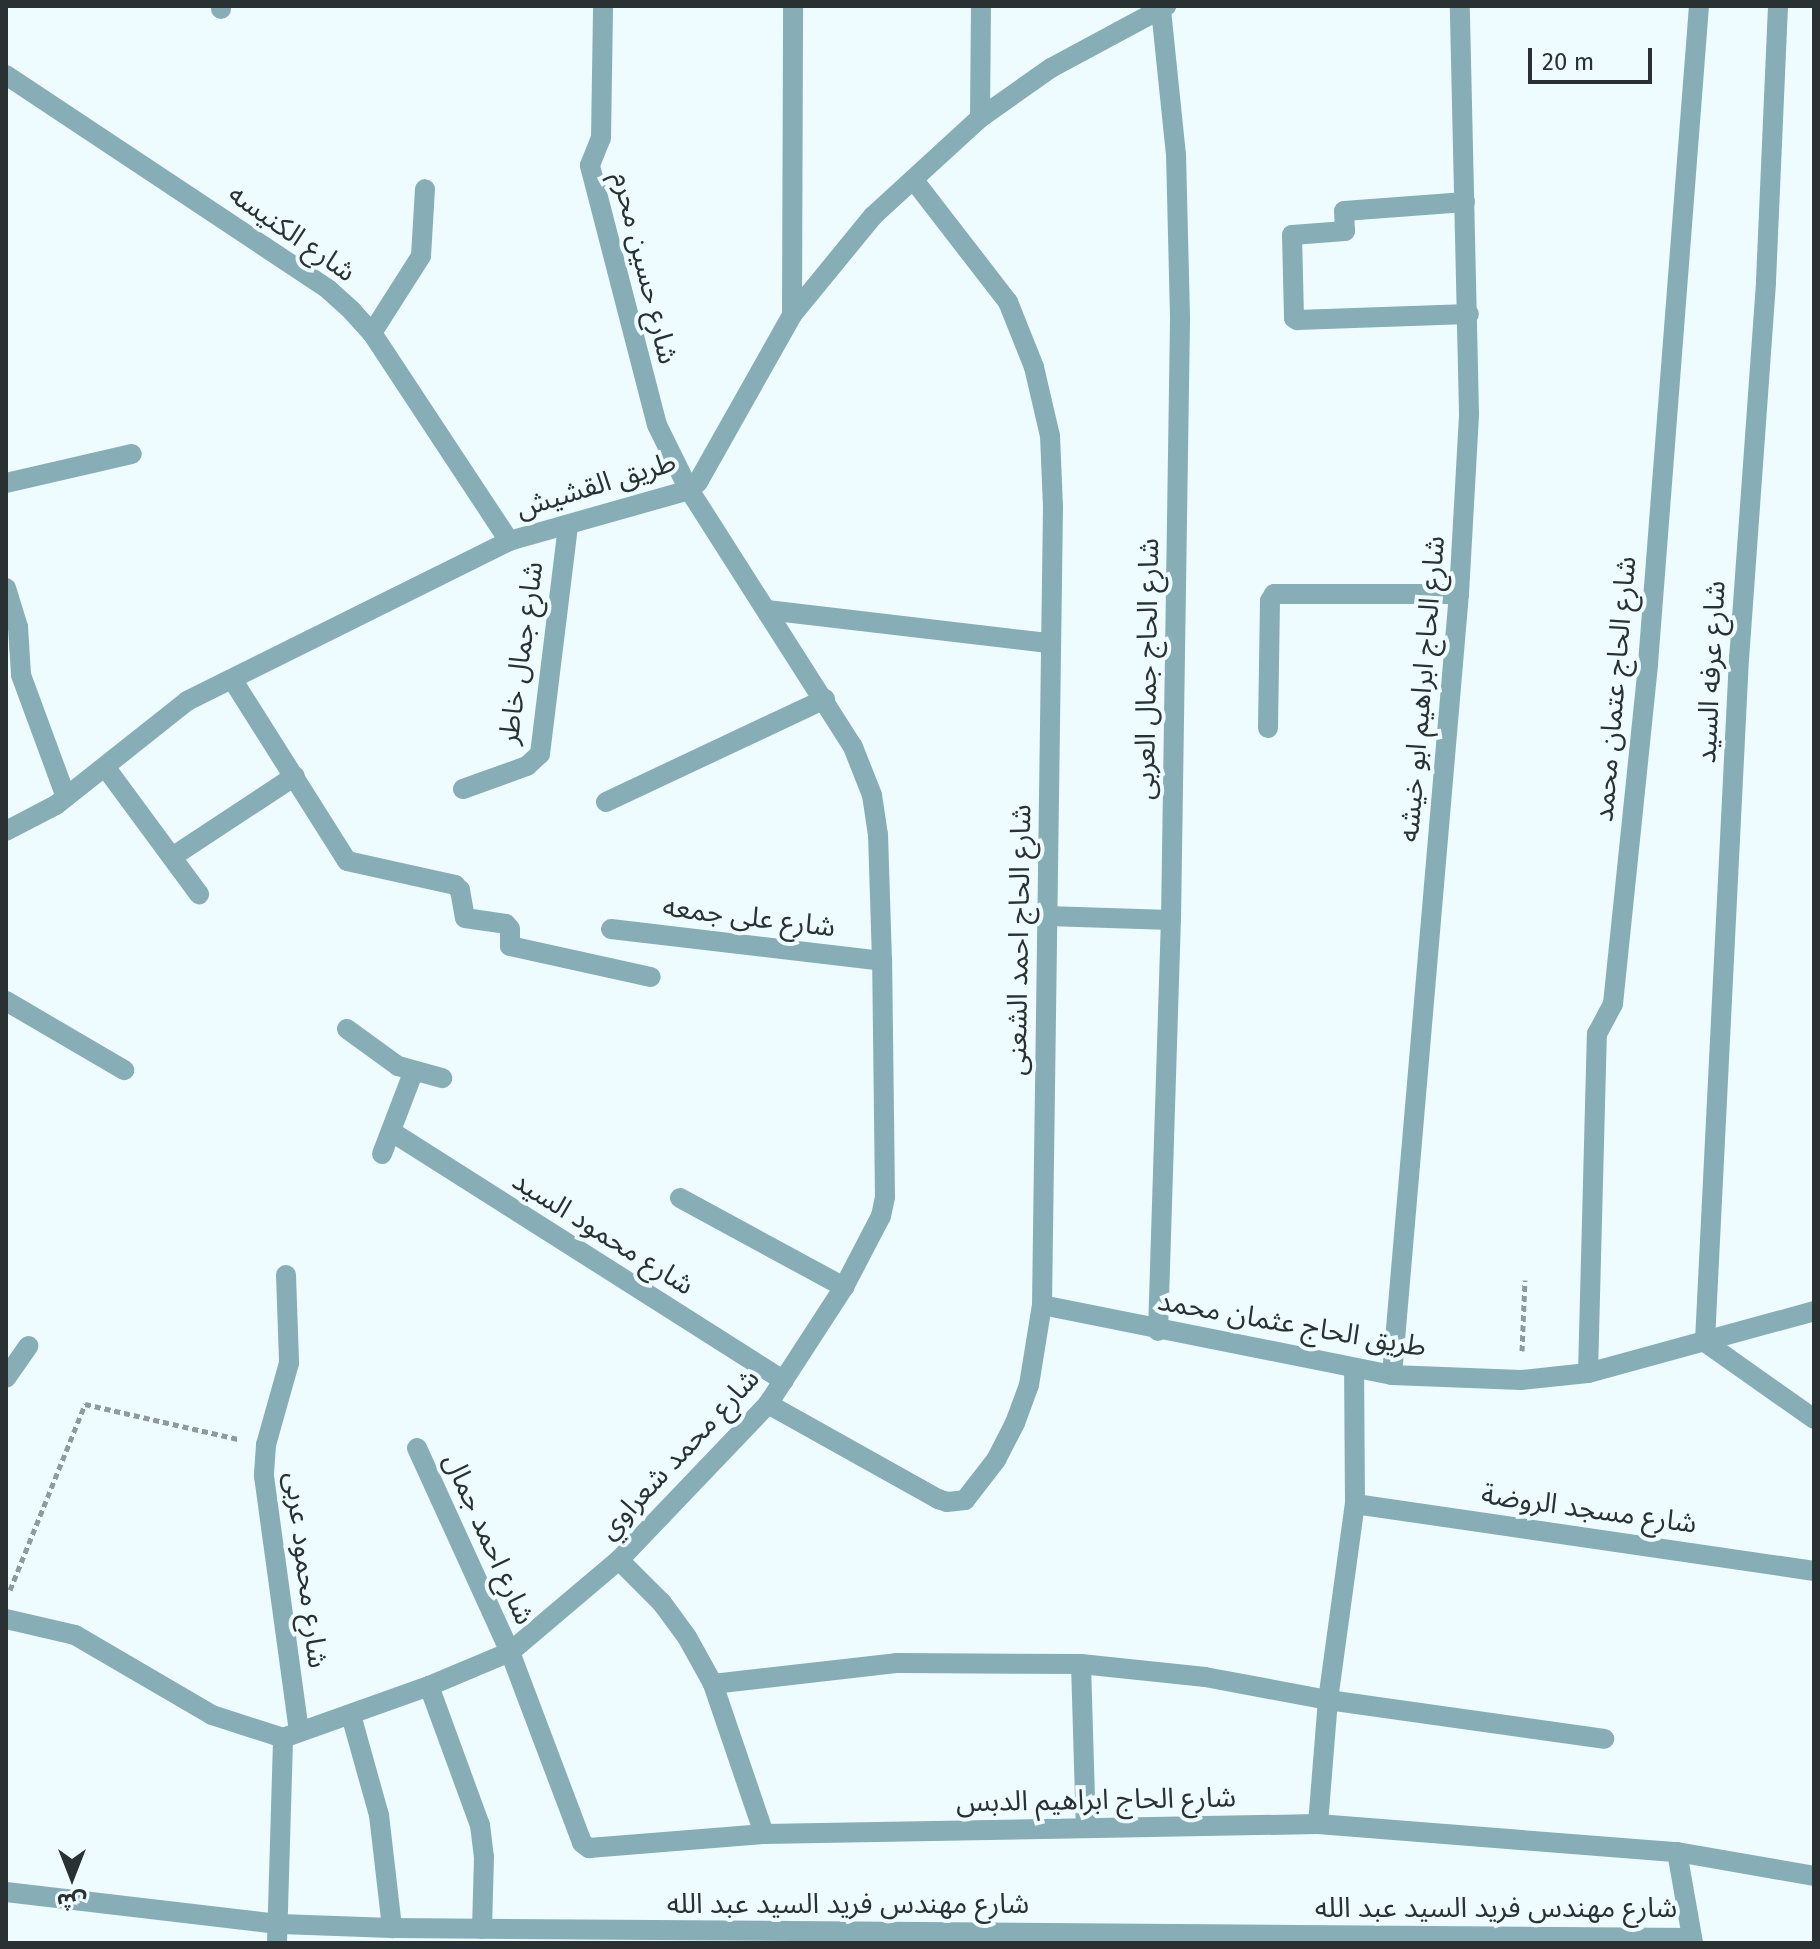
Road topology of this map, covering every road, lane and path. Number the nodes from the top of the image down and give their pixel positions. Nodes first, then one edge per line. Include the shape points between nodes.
1 (603, 6) edge
2 (793, 6) edge
3 (981, 6) edge
4 (1460, 6) edge
5 (1699, 6) edge
6 (1778, 6) edge
7 (1163, 7) edge
8 (1127, 16) edge
9 (6, 75) edge
10 (980, 118) junction
11 (913, 179) junction
12 (425, 189) dead end
13 (1465, 202) junction
14 (1469, 314) junction
15 (792, 315) junction
16 (372, 333) junction
17 (132, 454) dead end
18 (6, 483) edge
19 (689, 490) junction
20 (568, 525) junction
21 (509, 541) junction
22 (6, 588) edge
23 (1459, 594) junction
24 (767, 610) junction
25 (1050, 643) junction
26 (232, 679) junction
27 (825, 699) junction
28 (1268, 728) dead end
29 (106, 768) junction
30 (295, 776) junction
31 (463, 789) dead end
32 (66, 797) junction
33 (606, 802) dead end
34 (6, 831) edge
35 (172, 857) junction
36 (199, 894) dead end
37 (1047, 916) junction
38 (1171, 920) junction
39 (611, 929) dead end
40 (882, 961) junction
41 (651, 977) dead end
42 (6, 1001) edge
43 (347, 1029) dead end
44 (124, 1070) dead end
45 (413, 1073) junction
46 (442, 1078) dead end
47 (392, 1132) junction
48 (382, 1154) dead end
49 (680, 1198) dead end
50 (286, 1275) dead end
51 (1525, 1280) dead end
52 (844, 1287) junction
53 (1042, 1305) junction
54 (1814, 1311) edge
55 (1158, 1331) junction
56 (1705, 1342) junction
57 (28, 1346) dead end
58 (1354, 1369) junction
59 (1588, 1373) junction
60 (1392, 1375) junction
61 (6, 1378) edge
62 (1521, 1380) junction
63 (784, 1381) junction
64 (768, 1404) junction
65 (1814, 1419) edge
66 (266, 1445) junction
67 (417, 1448) dead end
68 (1355, 1504) junction
69 (619, 1560) junction
70 (1814, 1571) edge
71 (6, 1600) edge
72 (6, 1619) edge
73 (510, 1652) junction
74 (1081, 1664) junction
75 (713, 1684) junction
76 (429, 1686) junction
77 (1328, 1700) junction
78 (351, 1715) junction
79 (291, 1735) junction
80 (1604, 1739) dead end
81 (1318, 1824) junction
82 (1086, 1828) junction
83 (764, 1834) junction
84 (1677, 1852) junction
85 (1814, 1876) edge
86 (6, 1892) edge
87 (392, 1928) junction
88 (482, 1929) junction
89 (279, 1933) edge
90 (1692, 1940) edge

1 - 19 street, شارع حسين محرم via 601,138 591,169 657,425
2 - 15 street
3 - 10 street
4 - 13 street, شارع الحاج ابراهيم ابو خيشه
5 - 59 street, شارع الحاج عتمان محمد via 1648,664 1613,1004 1597,1034
6 - 56 street, شارع عرفه السيد
7 - 8 street, طريق القشيش
7 - 38 street, شارع الحاج جمال العربى via 1176,155 1180,317
8 - 10 street, طريق القشيش
9 - 16 street, شارع الكنيسه via 329,290
10 - 11 street, طريق القشيش
11 - 15 street, طريق القشيش via 873,216
11 - 25 street, شارع الحاج احمد الشعنى via 1008,302 1034,367 1051,451
12 - 16 street via 421,256
13 - 14 street, شارع الحاج ابراهيم ابو خيشه
13 - 14 street via 1344,211 1345,231 1292,235 1294,318
14 - 23 street, شارع الحاج ابراهيم ابو خيشه
15 - 19 street, طريق القشيش
16 - 21 street, شارع الكنيسه
17 - 18 street
19 - 20 street, طريق القشيش
19 - 24 street, شارع حسين محرم
20 - 21 street, طريق القشيش
20 - 31 street, شارع جمال خاطر via 540,754 527,766
21 - 26 street, طريق القشيش
22 - 32 street via 18,627 21,675
23 - 28 street via 1274,594
23 - 60 street, شارع الحاج ابراهيم ابو خيشه
24 - 25 street
24 - 27 street, شارع محمد شعراوي
25 - 37 street, شارع الحاج احمد الشعنى
26 - 29 street, طريق القشيش via 177,708
26 - 30 street
27 - 33 street
27 - 40 street, شارع محمد شعراوي via 853,747 872,795
29 - 32 street, طريق القشيش
29 - 35 street
30 - 35 street
30 - 41 street via 347,861 455,885 464,917 506,924 510,946
32 - 34 street, طريق القشيش
35 - 36 street
37 - 38 street
37 - 53 street, شارع الحاج احمد الشعنى
38 - 55 street, شارع الحاج جمال العربى
39 - 40 street, شارع على جمعه
40 - 52 street, شارع محمد شعراوي via 885,1197 881,1216
42 - 44 street
43 - 45 street
45 - 46 street
45 - 47 street
47 - 48 street
47 - 63 street, شارع محمود السيد
49 - 52 street
50 - 66 street, شارع محمود عربى via 289,1363
51 - 62 path
52 - 63 street, شارع محمد شعراوي
53 - 55 street, طريق الحاج عثمان محمد
53 - 64 street, شارع الحاج احمد الشعنى via 1029,1385 1015,1423 996,1460 965,1500 938,1499
54 - 56 street, طريق الحاج عثمان محمد
55 - 58 street, طريق الحاج عثمان محمد
56 - 59 street, طريق الحاج عثمان محمد
56 - 65 street
57 - 61 street
58 - 60 street, طريق الحاج عثمان محمد
58 - 68 street
59 - 62 street, طريق الحاج عثمان محمد
60 - 62 street, طريق الحاج عثمان محمد
63 - 64 street, شارع محمد شعراوي
64 - 69 street, شارع محمد شعراوي
66 - 71 path via 85,1404
66 - 79 street, شارع محمود عربى via 264,1476
67 - 73 street, شارع احمد جمال
68 - 70 street, شارع مسجد الروضة
68 - 77 street
69 - 73 street, شارع محمد شعراوي
69 - 75 street via 662,1603
72 - 79 street via 75,1635 212,1715
73 - 76 street, شارع محمد شعراوي
73 - 83 street, شارع الحاج ابراهيم الدبس via 582,1843 589,1848
74 - 75 street via 896,1663
74 - 77 street via 1205,1677
74 - 82 street
75 - 83 street
76 - 78 street, شارع محمد شعراوي
76 - 88 street via 480,1825
77 - 80 street
77 - 81 street
78 - 79 street, شارع محمد شعراوي
78 - 87 street via 379,1815
79 - 89 street, شارع محمود عربى
81 - 82 street, شارع الحاج ابراهيم الدبس
81 - 84 street, شارع الحاج ابراهيم الدبس
82 - 83 street, شارع الحاج ابراهيم الدبس
84 - 85 street, شارع الحاج ابراهيم الدبس
84 - 90 street
86 - 89 street, شارع مهندس فريد السيد عبد الله
87 - 88 street, شارع مهندس فريد السيد عبد الله
87 - 89 street, شارع مهندس فريد السيد عبد الله
88 - 90 street, شارع مهندس فريد السيد عبد الله

